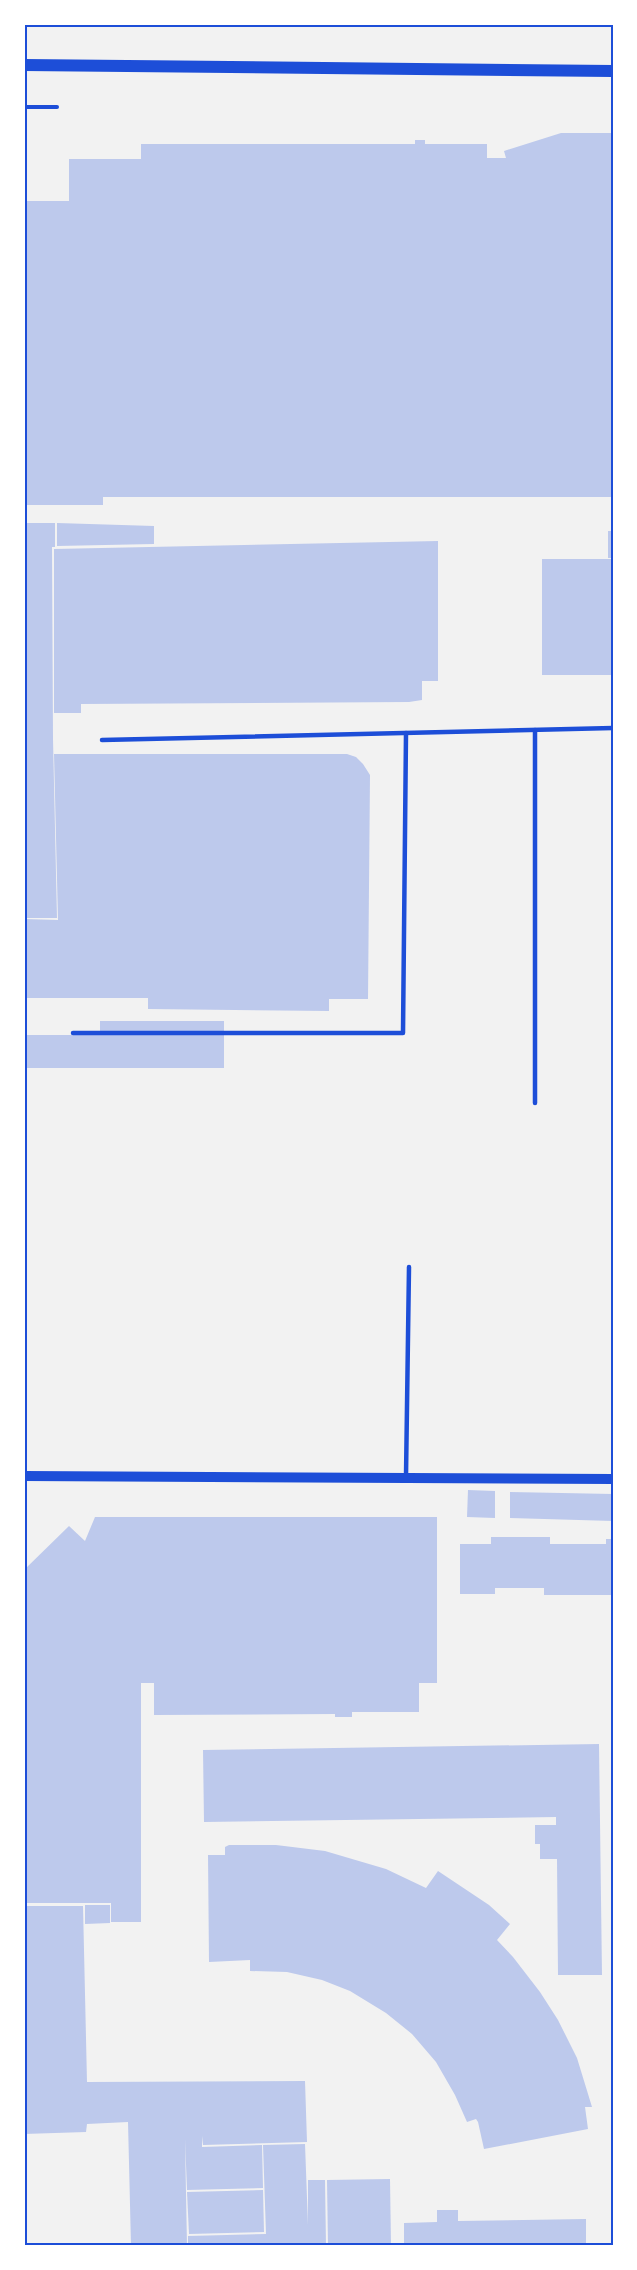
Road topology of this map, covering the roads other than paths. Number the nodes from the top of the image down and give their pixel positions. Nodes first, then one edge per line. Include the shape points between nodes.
1 (24, 65) edge
2 (613, 71) edge
3 (613, 728) edge
4 (535, 730) junction
5 (406, 733) junction
6 (102, 740) dead end
7 (73, 1033) dead end
8 (535, 1103) dead end
9 (409, 1268) dead end
10 (24, 1476) edge
11 (406, 1479) junction
12 (613, 1479) edge

1 - 2 main road
3 - 4 lane
4 - 5 lane
4 - 8 lane
5 - 6 lane
5 - 7 lane via 403,1033
9 - 11 lane
10 - 11 street
11 - 12 street

